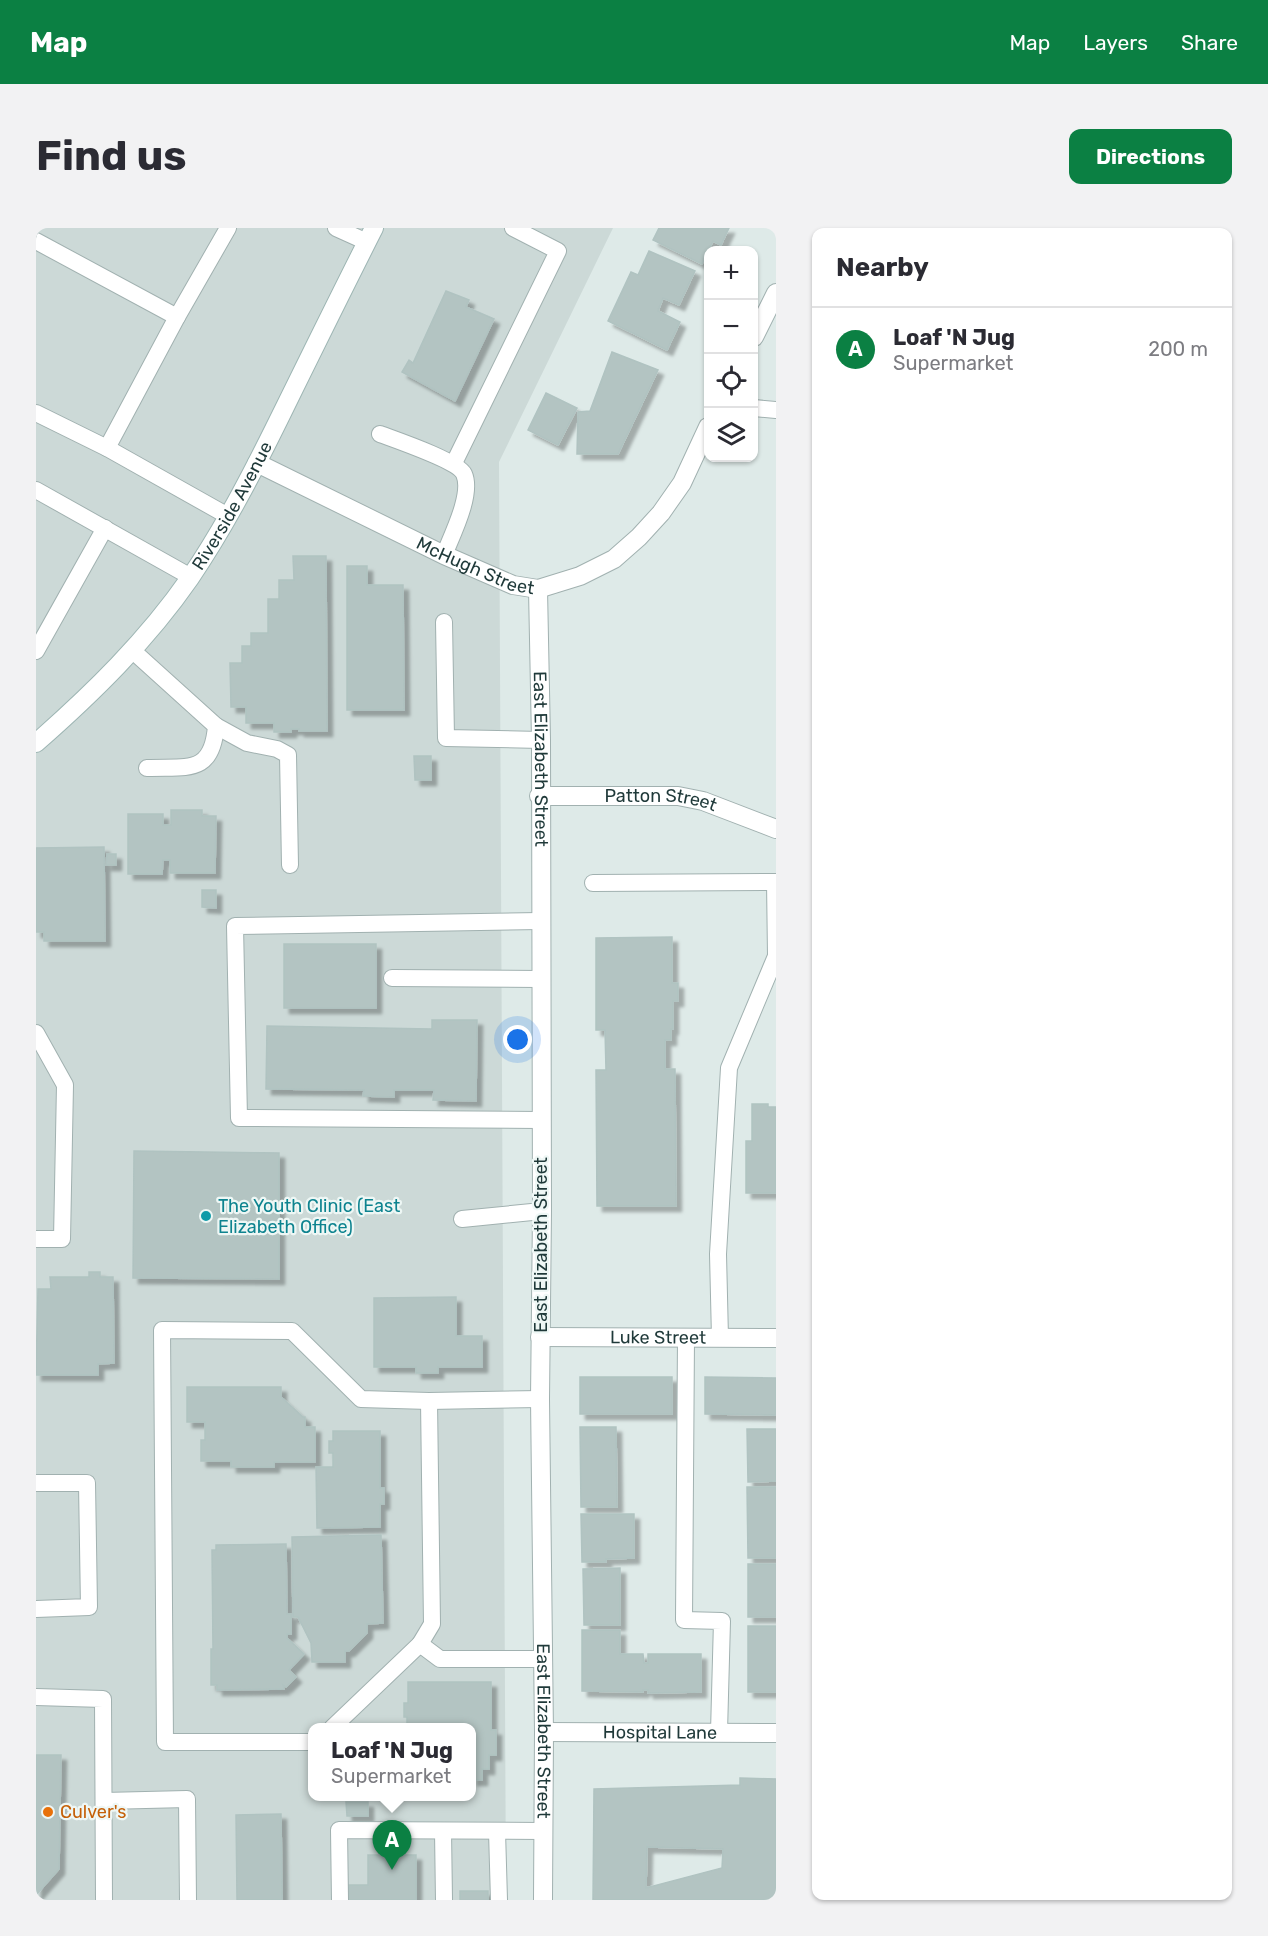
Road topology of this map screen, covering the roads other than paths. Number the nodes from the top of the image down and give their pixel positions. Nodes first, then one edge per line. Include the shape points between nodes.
1 (228, 228) edge
2 (336, 228) edge
3 (513, 228) edge
4 (370, 235) edge
5 (36, 241) edge
6 (776, 293) edge
7 (177, 317) junction
8 (758, 327) edge
9 (758, 408) edge
10 (776, 410) edge
11 (36, 413) edge
12 (380, 434) dead end
13 (704, 436) edge
14 (107, 448) junction
15 (256, 463) junction
16 (454, 463) junction
17 (36, 490) edge
18 (228, 516) junction
19 (105, 528) junction
20 (444, 555) junction
21 (191, 577) junction
22 (538, 589) junction
23 (444, 622) dead end
24 (36, 651) edge
25 (133, 651) junction
26 (216, 726) junction
27 (541, 740) junction
28 (36, 743) edge
29 (147, 768) dead end
30 (539, 796) junction
31 (776, 829) edge
32 (290, 865) dead end
33 (776, 881) edge
34 (593, 884) dead end
35 (540, 921) junction
36 (392, 978) dead end
37 (540, 979) junction
38 (36, 1033) edge
39 (541, 1120) junction
40 (542, 1211) junction
41 (462, 1219) dead end
42 (36, 1239) edge
43 (540, 1337) junction
44 (686, 1338) junction
45 (720, 1338) junction
46 (776, 1338) edge
47 (540, 1399) junction
48 (429, 1401) junction
49 (36, 1484) edge
50 (36, 1609) edge
51 (420, 1644) junction
52 (543, 1659) junction
53 (36, 1697) edge
54 (337, 1723) edge
55 (544, 1732) junction
56 (719, 1732) junction
57 (776, 1733) edge
58 (308, 1742) edge
59 (104, 1801) junction
60 (443, 1831) junction
61 (497, 1831) junction
62 (543, 1832) junction
63 (104, 1900) edge
64 (188, 1900) edge
65 (340, 1900) edge
66 (444, 1900) edge
67 (499, 1900) edge
68 (543, 1900) edge

1 - 7 lane
2 - 4 lane
3 - 16 lane via 558,251
4 - 15 street, Riverside Avenue
5 - 7 lane
6 - 8 street
7 - 14 lane
9 - 10 lane
11 - 14 lane
12 - 16 lane
13 - 22 street, McHugh Street via 682,483 662,513 639,537 614,559 580,576
14 - 18 lane
15 - 18 street, Riverside Avenue
15 - 20 street, McHugh Street
16 - 20 lane via 464,474 466,494
17 - 19 lane
18 - 21 street, Riverside Avenue
19 - 21 lane
19 - 24 lane
20 - 22 street, McHugh Street via 513,585
21 - 25 street, Riverside Avenue
22 - 27 street, East Elizabeth Street
23 - 27 lane via 446,738
25 - 26 lane
25 - 28 street, Riverside Avenue
26 - 29 lane via 215,739 205,760 197,766
26 - 32 lane via 247,743 288,755
27 - 30 street, East Elizabeth Street
30 - 31 street, Patton Street via 678,796 703,801
30 - 35 street, East Elizabeth Street
33 - 34 lane
33 - 45 lane via 776,956 729,1068 718,1254
35 - 37 street, East Elizabeth Street
35 - 39 lane via 235,926 239,1118
36 - 37 lane
37 - 39 street, East Elizabeth Street
38 - 42 lane via 65,1085 62,1239
39 - 40 street, East Elizabeth Street
40 - 41 lane
40 - 43 street, East Elizabeth Street
43 - 44 street, Luke Street
43 - 47 street, East Elizabeth Street
44 - 45 street, Luke Street
44 - 56 lane via 684,1620 722,1622
45 - 46 street, Luke Street
47 - 48 lane
47 - 52 street, East Elizabeth Street
48 - 51 lane via 432,1624
48 - 58 lane via 361,1399 292,1331 162,1330 165,1742
49 - 50 lane via 87,1483 89,1607
51 - 52 lane via 440,1659
51 - 54 lane
52 - 55 street, East Elizabeth Street
53 - 59 lane via 103,1699
55 - 56 street, Hospital Lane
55 - 62 street, East Elizabeth Street
56 - 57 street, Hospital Lane
59 - 63 lane
59 - 64 lane via 187,1799
60 - 61 lane
60 - 65 lane via 339,1830
60 - 66 lane
61 - 62 lane
61 - 67 lane
62 - 68 street, East Elizabeth Street

